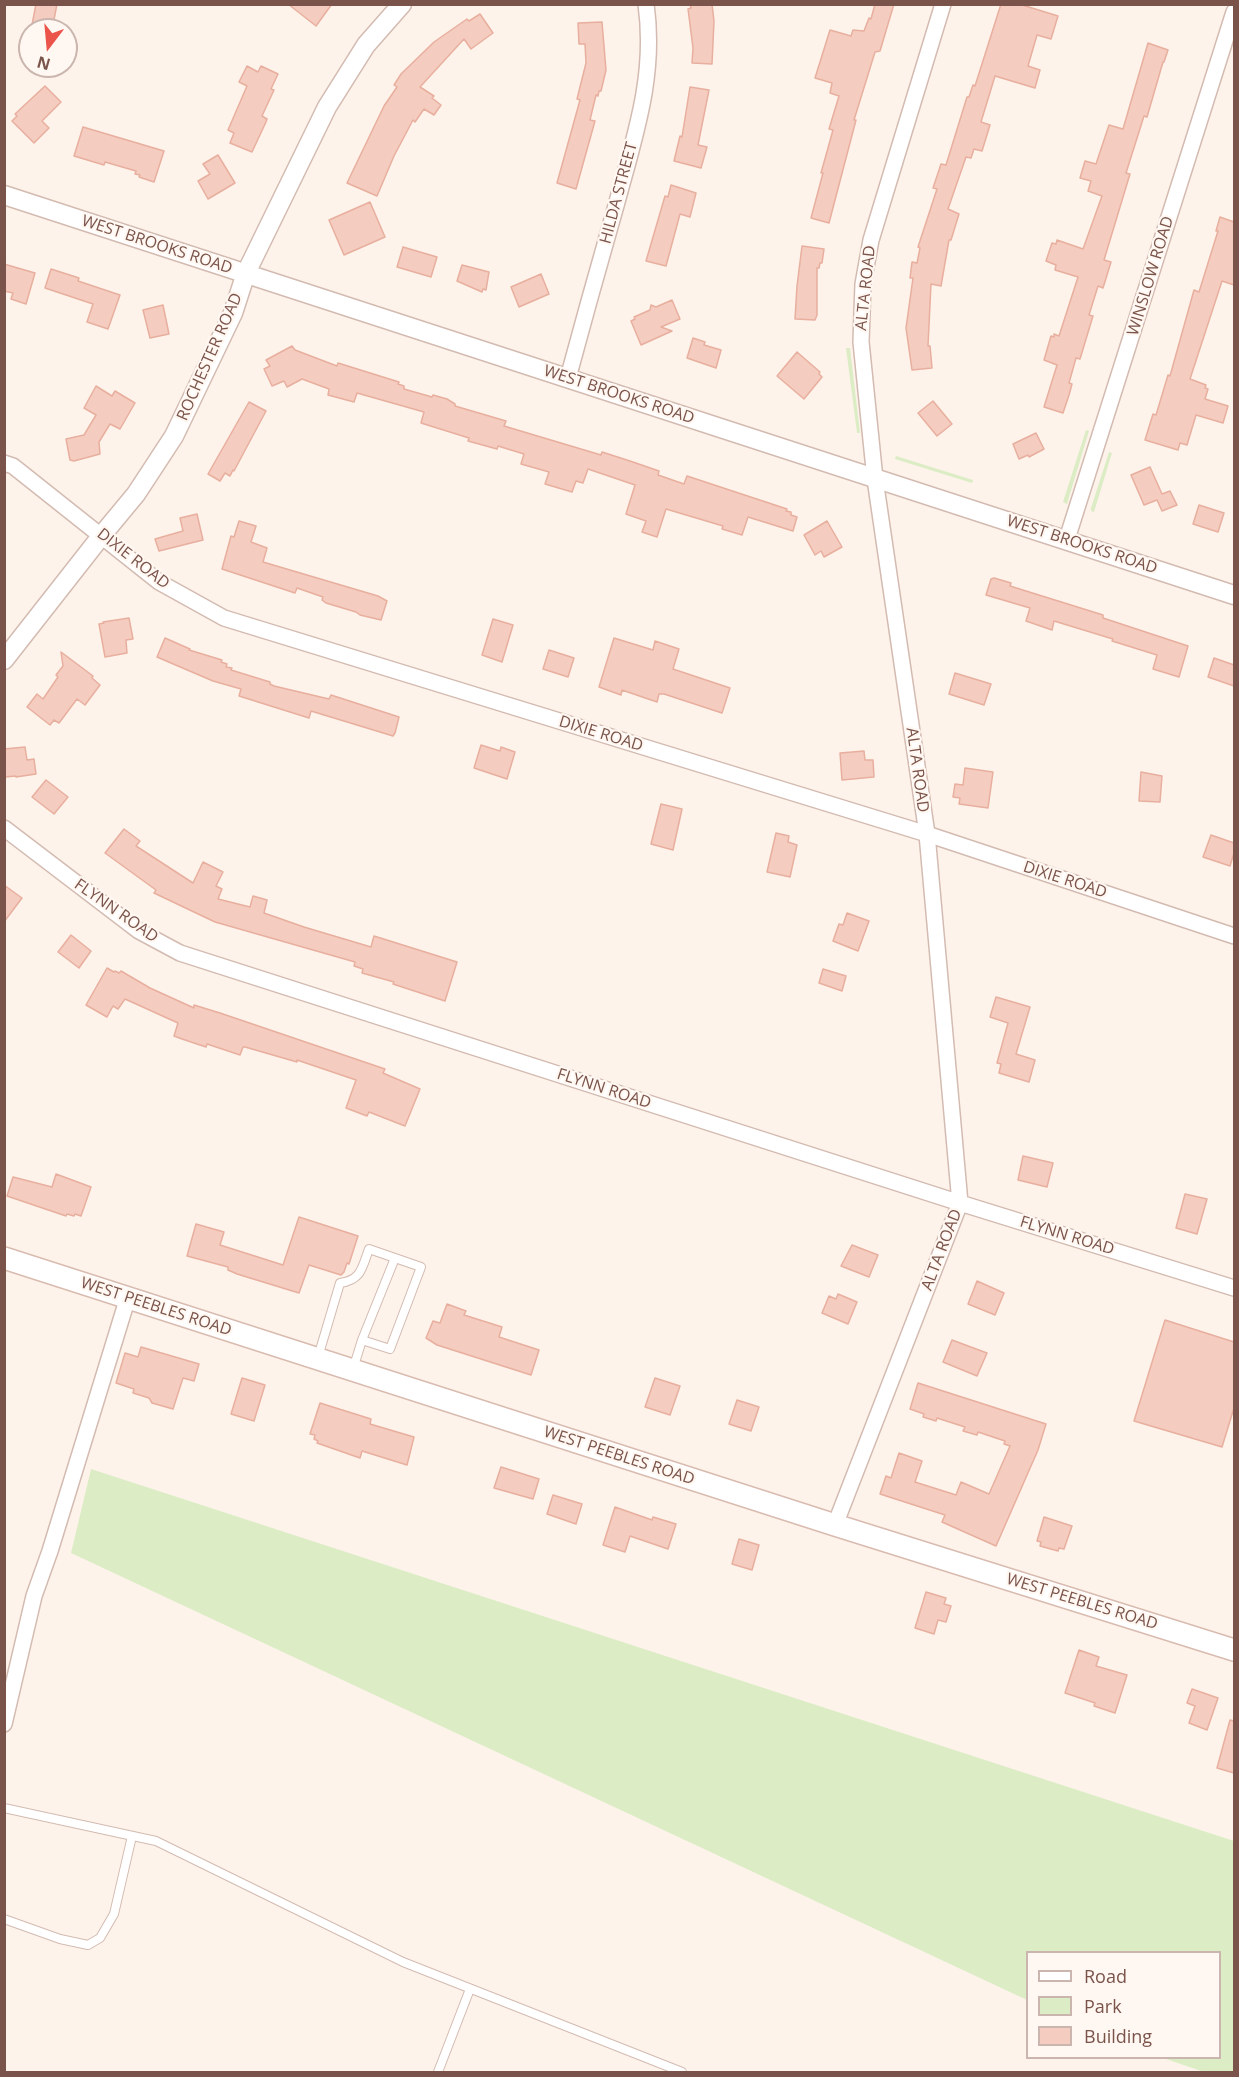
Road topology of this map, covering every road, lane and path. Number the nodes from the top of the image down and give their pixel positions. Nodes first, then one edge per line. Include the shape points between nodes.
1 (402, 4) edge
2 (646, 4) edge
3 (943, 4) edge
4 (1234, 12) edge
5 (4, 195) edge
6 (246, 273) junction
7 (568, 378) junction
8 (4, 463) edge
9 (875, 479) junction
10 (102, 535) junction
11 (1067, 539) junction
12 (1234, 595) edge
13 (4, 660) edge
14 (4, 828) edge
15 (927, 834) junction
16 (1234, 936) edge
17 (960, 1203) junction
18 (4, 1258) edge
19 (395, 1258) junction
20 (1234, 1288) edge
21 (128, 1297) junction
22 (362, 1340) junction
23 (317, 1359) junction
24 (352, 1370) junction
25 (835, 1525) junction
26 (1234, 1650) edge
27 (4, 1724) edge
28 (5, 1811) edge
29 (132, 1836) junction
30 (4, 1919) edge
31 (470, 1989) junction
32 (438, 2073) edge
33 (682, 2073) edge

1 - 6 street, ROCHESTER ROAD via 366,45 336,91
2 - 7 street, HILDA STREET via 649,64 645,90
3 - 9 street, ALTA ROAD via 876,220 863,284 861,342
4 - 11 street, WINSLOW ROAD
5 - 6 street, WEST BROOKS ROAD
6 - 7 street, WEST BROOKS ROAD
6 - 10 street, ROCHESTER ROAD via 233,313 174,436 136,494
7 - 9 street, WEST BROOKS ROAD
8 - 10 street, DIXIE ROAD
9 - 11 street, WEST BROOKS ROAD
9 - 15 street, ALTA ROAD
10 - 13 street, ROCHESTER ROAD
10 - 15 street, DIXIE ROAD via 159,582 224,618
11 - 12 street, WEST BROOKS ROAD
14 - 17 street, FLYNN ROAD via 139,931 180,953
15 - 16 street, DIXIE ROAD
15 - 17 street, ALTA ROAD
17 - 20 street, FLYNN ROAD
17 - 25 street, ALTA ROAD
18 - 21 main road, WEST PEEBLES ROAD
19 - 22 lane
19 - 22 lane via 421,1267 390,1348
19 - 23 lane via 369,1249 360,1274 352,1281 340,1283
21 - 23 main road, WEST PEEBLES ROAD
21 - 27 street via 34,1596
22 - 24 lane
23 - 24 main road, WEST PEEBLES ROAD
24 - 25 main road, WEST PEEBLES ROAD
25 - 26 main road, WEST PEEBLES ROAD
28 - 29 lane
29 - 30 lane via 114,1914 100,1938 88,1945
29 - 31 lane via 156,1841 403,1962
31 - 32 lane
31 - 33 lane

